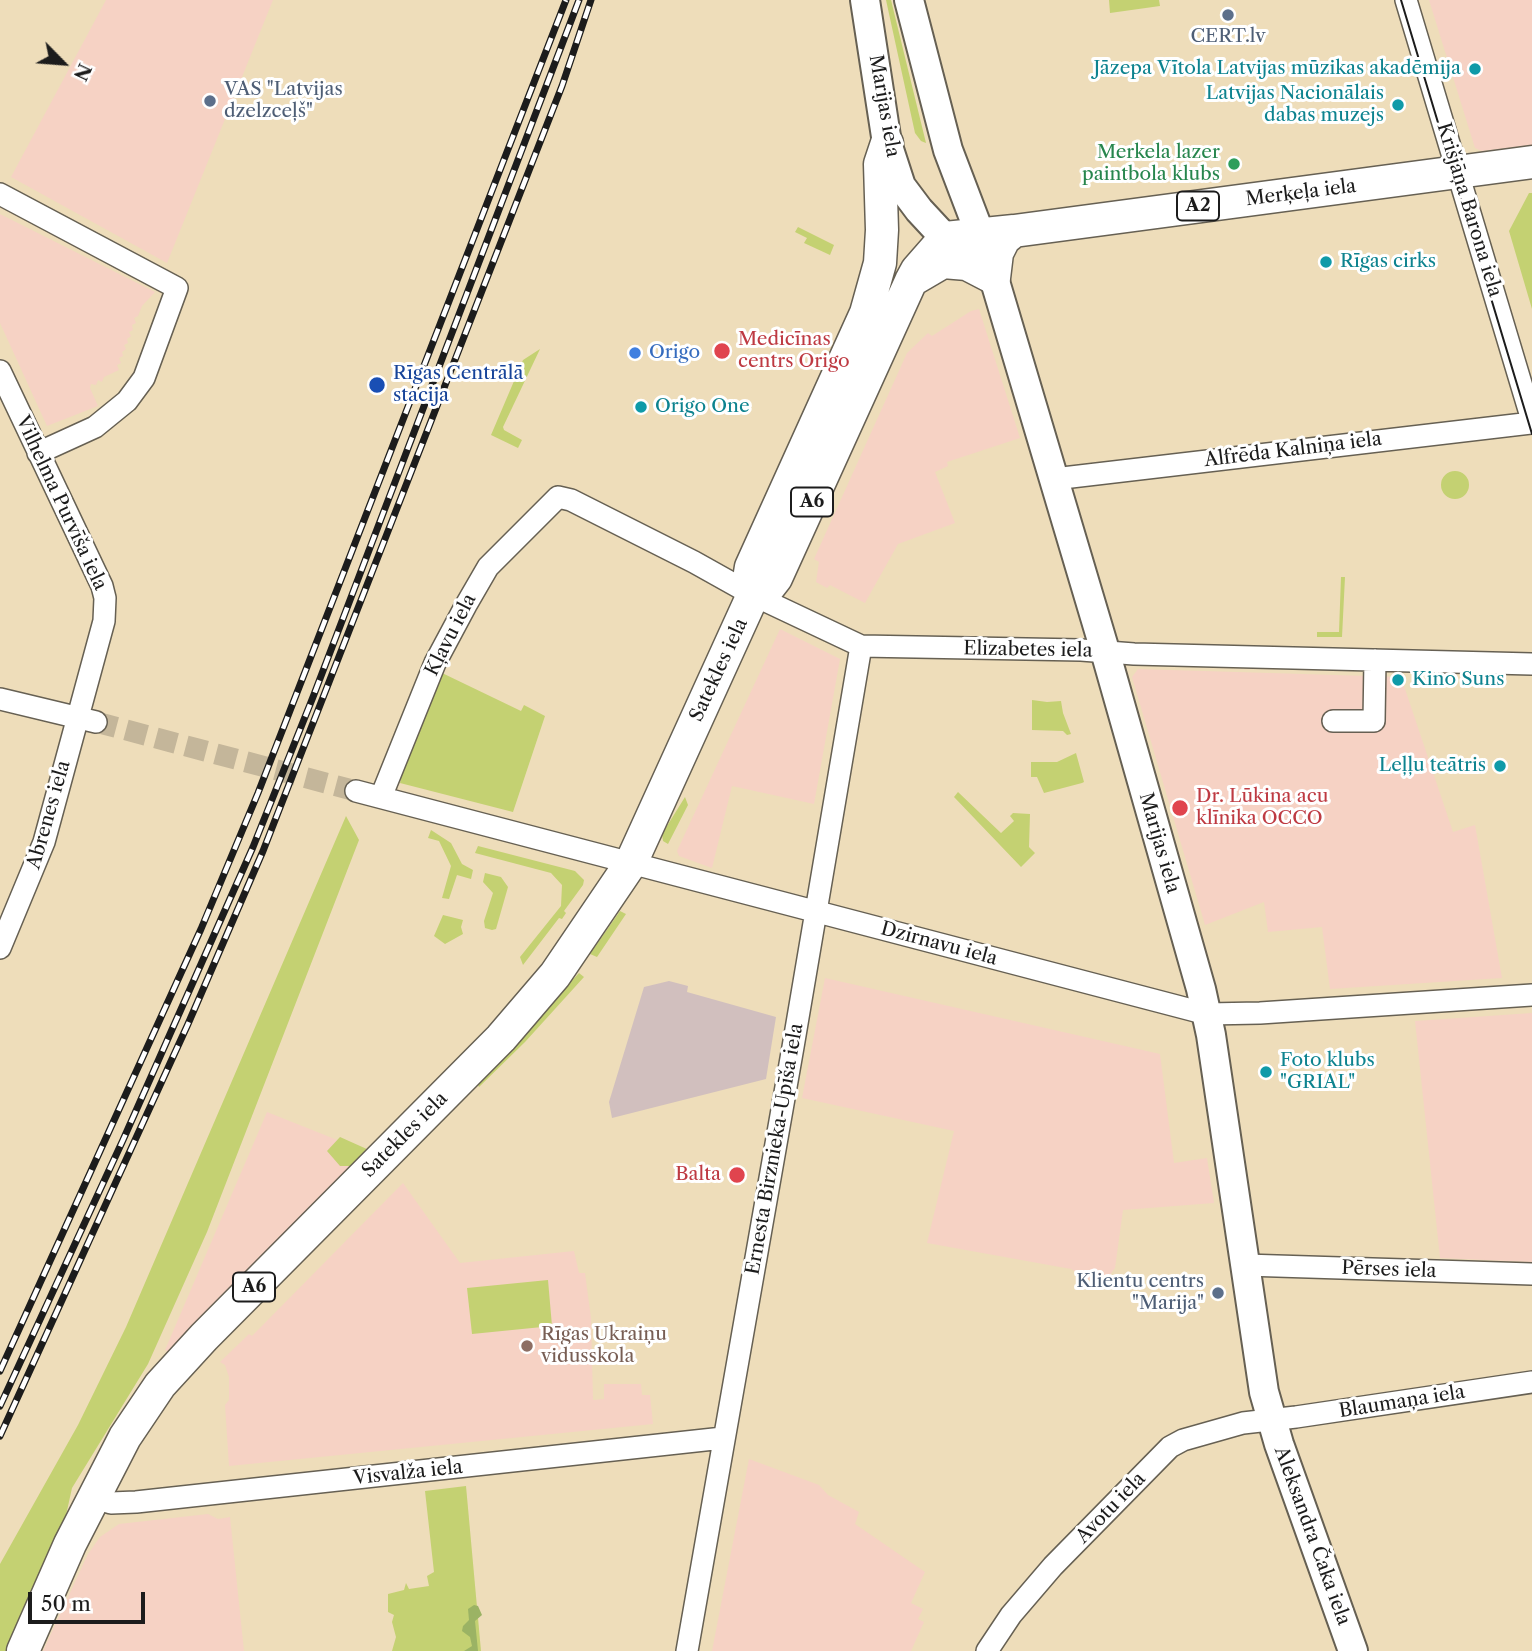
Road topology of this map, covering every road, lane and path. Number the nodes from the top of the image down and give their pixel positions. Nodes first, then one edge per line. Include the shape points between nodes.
1 (864, 0) edge
2 (909, 0) edge
3 (1406, 0) edge
4 (887, 143) junction
5 (948, 150) junction
6 (1532, 162) edge
7 (1457, 173) junction
8 (0, 194) edge
9 (1014, 231) junction
10 (980, 234) junction
11 (945, 238) junction
12 (994, 278) junction
13 (911, 281) junction
14 (0, 371) edge
15 (1532, 422) edge
16 (38, 453) junction
17 (1054, 480) junction
18 (558, 497) joint
19 (753, 595) junction
20 (861, 646) junction
21 (1105, 652) junction
22 (1375, 660) junction
23 (1532, 664) edge
24 (0, 699) edge
25 (86, 720) junction
26 (1333, 722) dead end
27 (356, 791) tunnel mouth
28 (381, 797) junction
29 (631, 863) junction
30 (815, 912) junction
31 (0, 948) edge
32 (1532, 995) edge
33 (1207, 1014) junction
34 (1245, 1265) junction
35 (1532, 1274) edge
36 (1532, 1382) edge
37 (1271, 1421) junction
38 (723, 1438) junction
39 (94, 1498) junction
40 (23, 1651) edge
41 (687, 1651) edge
42 (987, 1651) edge
43 (1353, 1651) edge

1 - 4 main road, Marijas iela
2 - 5 main road, Marijas iela
3 - 7 street, Krišjāņa Barona iela
4 - 11 main road, Marijas iela via 908,198
4 - 19 highway, Satekles iela via 880,164 883,230 876,282 751,567
5 - 10 main road, Marijas iela
5 - 11 main road, Marijas iela via 951,214
6 - 7 highway, Merķeļa iela / A2
7 - 9 highway, Merķeļa iela / A2
7 - 15 street, Krišjāņa Barona iela
8 - 16 street via 177,288 144,378 127,401 95,427
9 - 10 highway, Merķeļa iela / A2
9 - 12 highway via 997,253
10 - 11 highway, Merķeļa iela / A2
10 - 12 main road, Marijas iela
11 - 12 main road, Marijas iela
11 - 13 highway, Satekles iela / A6
12 - 13 highway via 967,264 943,262
12 - 17 main road, Marijas iela
13 - 19 highway, Satekles iela / A6 via 786,560 771,585
14 - 16 street, Vilhelma Purvīša iela
15 - 17 street, Alfrēda Kalniņa iela
16 - 25 street, Vilhelma Purvīša iela via 106,598
17 - 21 main road, Marijas iela
18 - 19 street, Elizabetes iela via 592,510
18 - 28 street, Kļavu iela via 488,567 435,663
19 - 20 street, Elizabetes iela
19 - 29 highway, Satekles iela / A6
20 - 21 street, Elizabetes iela
20 - 30 street, Ernesta Birznieka-Upīša iela
21 - 22 street, Elizabetes iela
21 - 33 main road, Marijas iela
22 - 23 street, Elizabetes iela
22 - 26 street via 1374,721
24 - 25 street
25 - 31 street, Abrenes iela via 44,842
27 - 28 street, Dzirnavu iela
28 - 29 street, Dzirnavu iela
29 - 30 street, Dzirnavu iela
29 - 39 highway, Satekles iela / A6 via 555,975 501,1038 160,1385 125,1437
30 - 33 street, Dzirnavu iela
30 - 38 street, Ernesta Birznieka-Upīša iela
32 - 33 street, Dzirnavu iela
33 - 34 main road, Marijas iela
34 - 35 street, Pērses iela
34 - 37 main road, Marijas iela
36 - 37 street, Blaumaņa iela
37 - 42 street, Avotu iela via 1195,1435 1170,1447 1047,1573
37 - 43 main road, Aleksandra Čaka iela
38 - 39 street, Visvalža iela via 136,1502
38 - 41 street, Ernesta Birznieka-Upīša iela
39 - 40 highway, Satekles iela / A6

